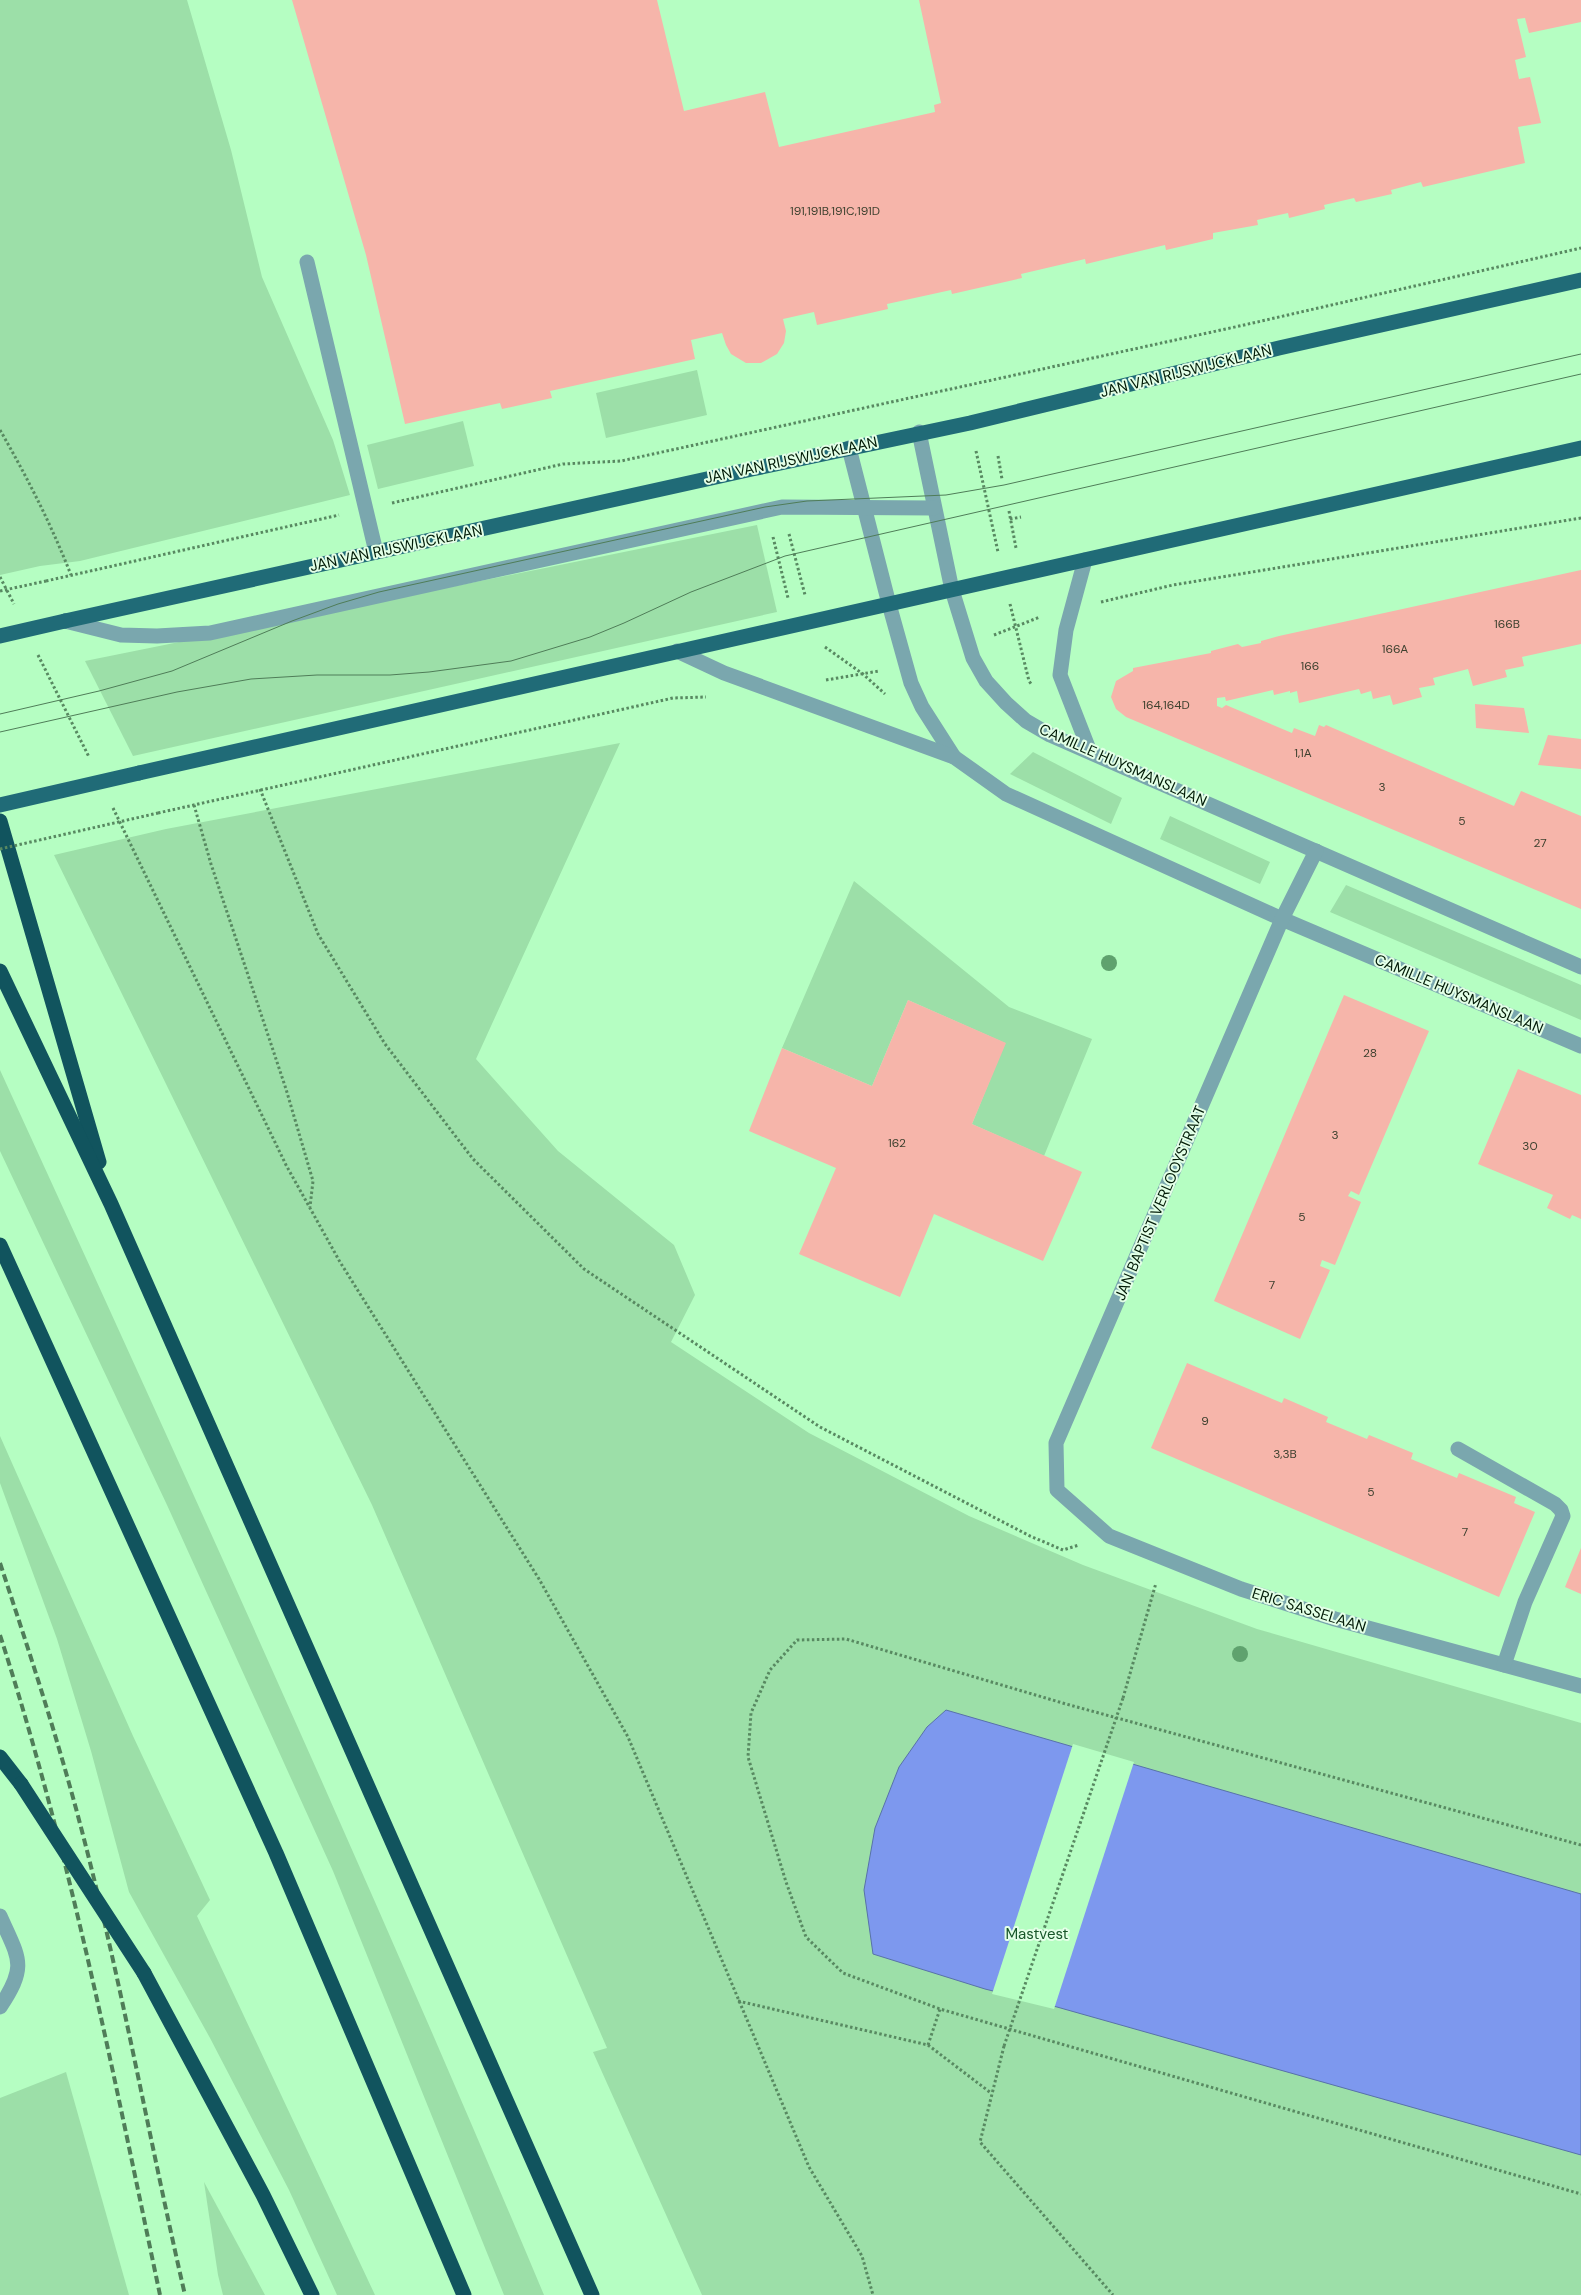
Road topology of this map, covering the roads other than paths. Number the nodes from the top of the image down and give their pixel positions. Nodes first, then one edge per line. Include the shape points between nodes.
1 (307, 262) dead end
2 (1581, 280) edge
3 (919, 432) junction
4 (849, 448) junction
5 (1581, 448) edge
6 (864, 508) junction
7 (934, 508) junction
8 (376, 552) junction
9 (1085, 560) junction
10 (952, 590) junction
11 (889, 604) junction
12 (66, 621) junction
13 (0, 636) edge
14 (677, 652) junction
15 (1090, 752) junction
16 (954, 757) junction
17 (0, 805) edge
18 (0, 821) edge
19 (1316, 851) junction
20 (1282, 919) junction
21 (1581, 967) edge
22 (0, 971) edge
23 (1581, 1046) edge
24 (112, 1204) junction
25 (0, 1244) edge
26 (1458, 1449) dead end
27 (1057, 1490) joint
28 (1504, 1665) junction
29 (1581, 1686) edge
30 (0, 1757) edge
31 (0, 1916) edge
32 (0, 2007) edge
33 (312, 2295) edge
34 (464, 2295) edge
35 (592, 2295) edge

1 - 8 street
2 - 3 main road, JAN VAN RIJSWIJCKLAAN via 970,423
3 - 4 main road, JAN VAN RIJSWIJCKLAAN
3 - 7 street, CAMILLE HUYSMANSLAAN
4 - 6 street, CAMILLE HUYSMANSLAAN
4 - 8 main road, JAN VAN RIJSWIJCKLAAN
5 - 9 main road
6 - 7 street
6 - 11 street, CAMILLE HUYSMANSLAAN
6 - 12 street via 782,507 210,633 121,635
7 - 10 street, CAMILLE HUYSMANSLAAN
8 - 12 main road, JAN VAN RIJSWIJCKLAAN
9 - 10 main road
9 - 15 street via 1071,609 1060,675
10 - 11 main road
10 - 15 street, CAMILLE HUYSMANSLAAN via 967,644 986,681 1026,721
11 - 14 main road
11 - 16 street, CAMILLE HUYSMANSLAAN via 911,683 922,707
12 - 13 main road, JAN VAN RIJSWIJCKLAAN, bridge
14 - 16 street, CAMILLE HUYSMANSLAAN via 724,673
14 - 17 main road, bridge
15 - 19 street, CAMILLE HUYSMANSLAAN
16 - 20 street, CAMILLE HUYSMANSLAAN via 1006,794
18 - 24 highway
19 - 20 street
19 - 21 street, CAMILLE HUYSMANSLAAN
20 - 23 street, CAMILLE HUYSMANSLAAN
20 - 27 street, JAN BAPTIST VERLOOYSTRAAT via 1056,1443
22 - 24 highway
24 - 35 highway
25 - 34 highway via 276,1853
26 - 28 street via 1554,1504 1563,1516 1525,1602
27 - 28 street, ERIC SASSELAAN via 1109,1536 1163,1559 1335,1619
28 - 29 street, ERIC SASSELAAN
30 - 33 highway, bridge via 21,1784 144,1974
31 - 32 street via 18,1958 18,1977

